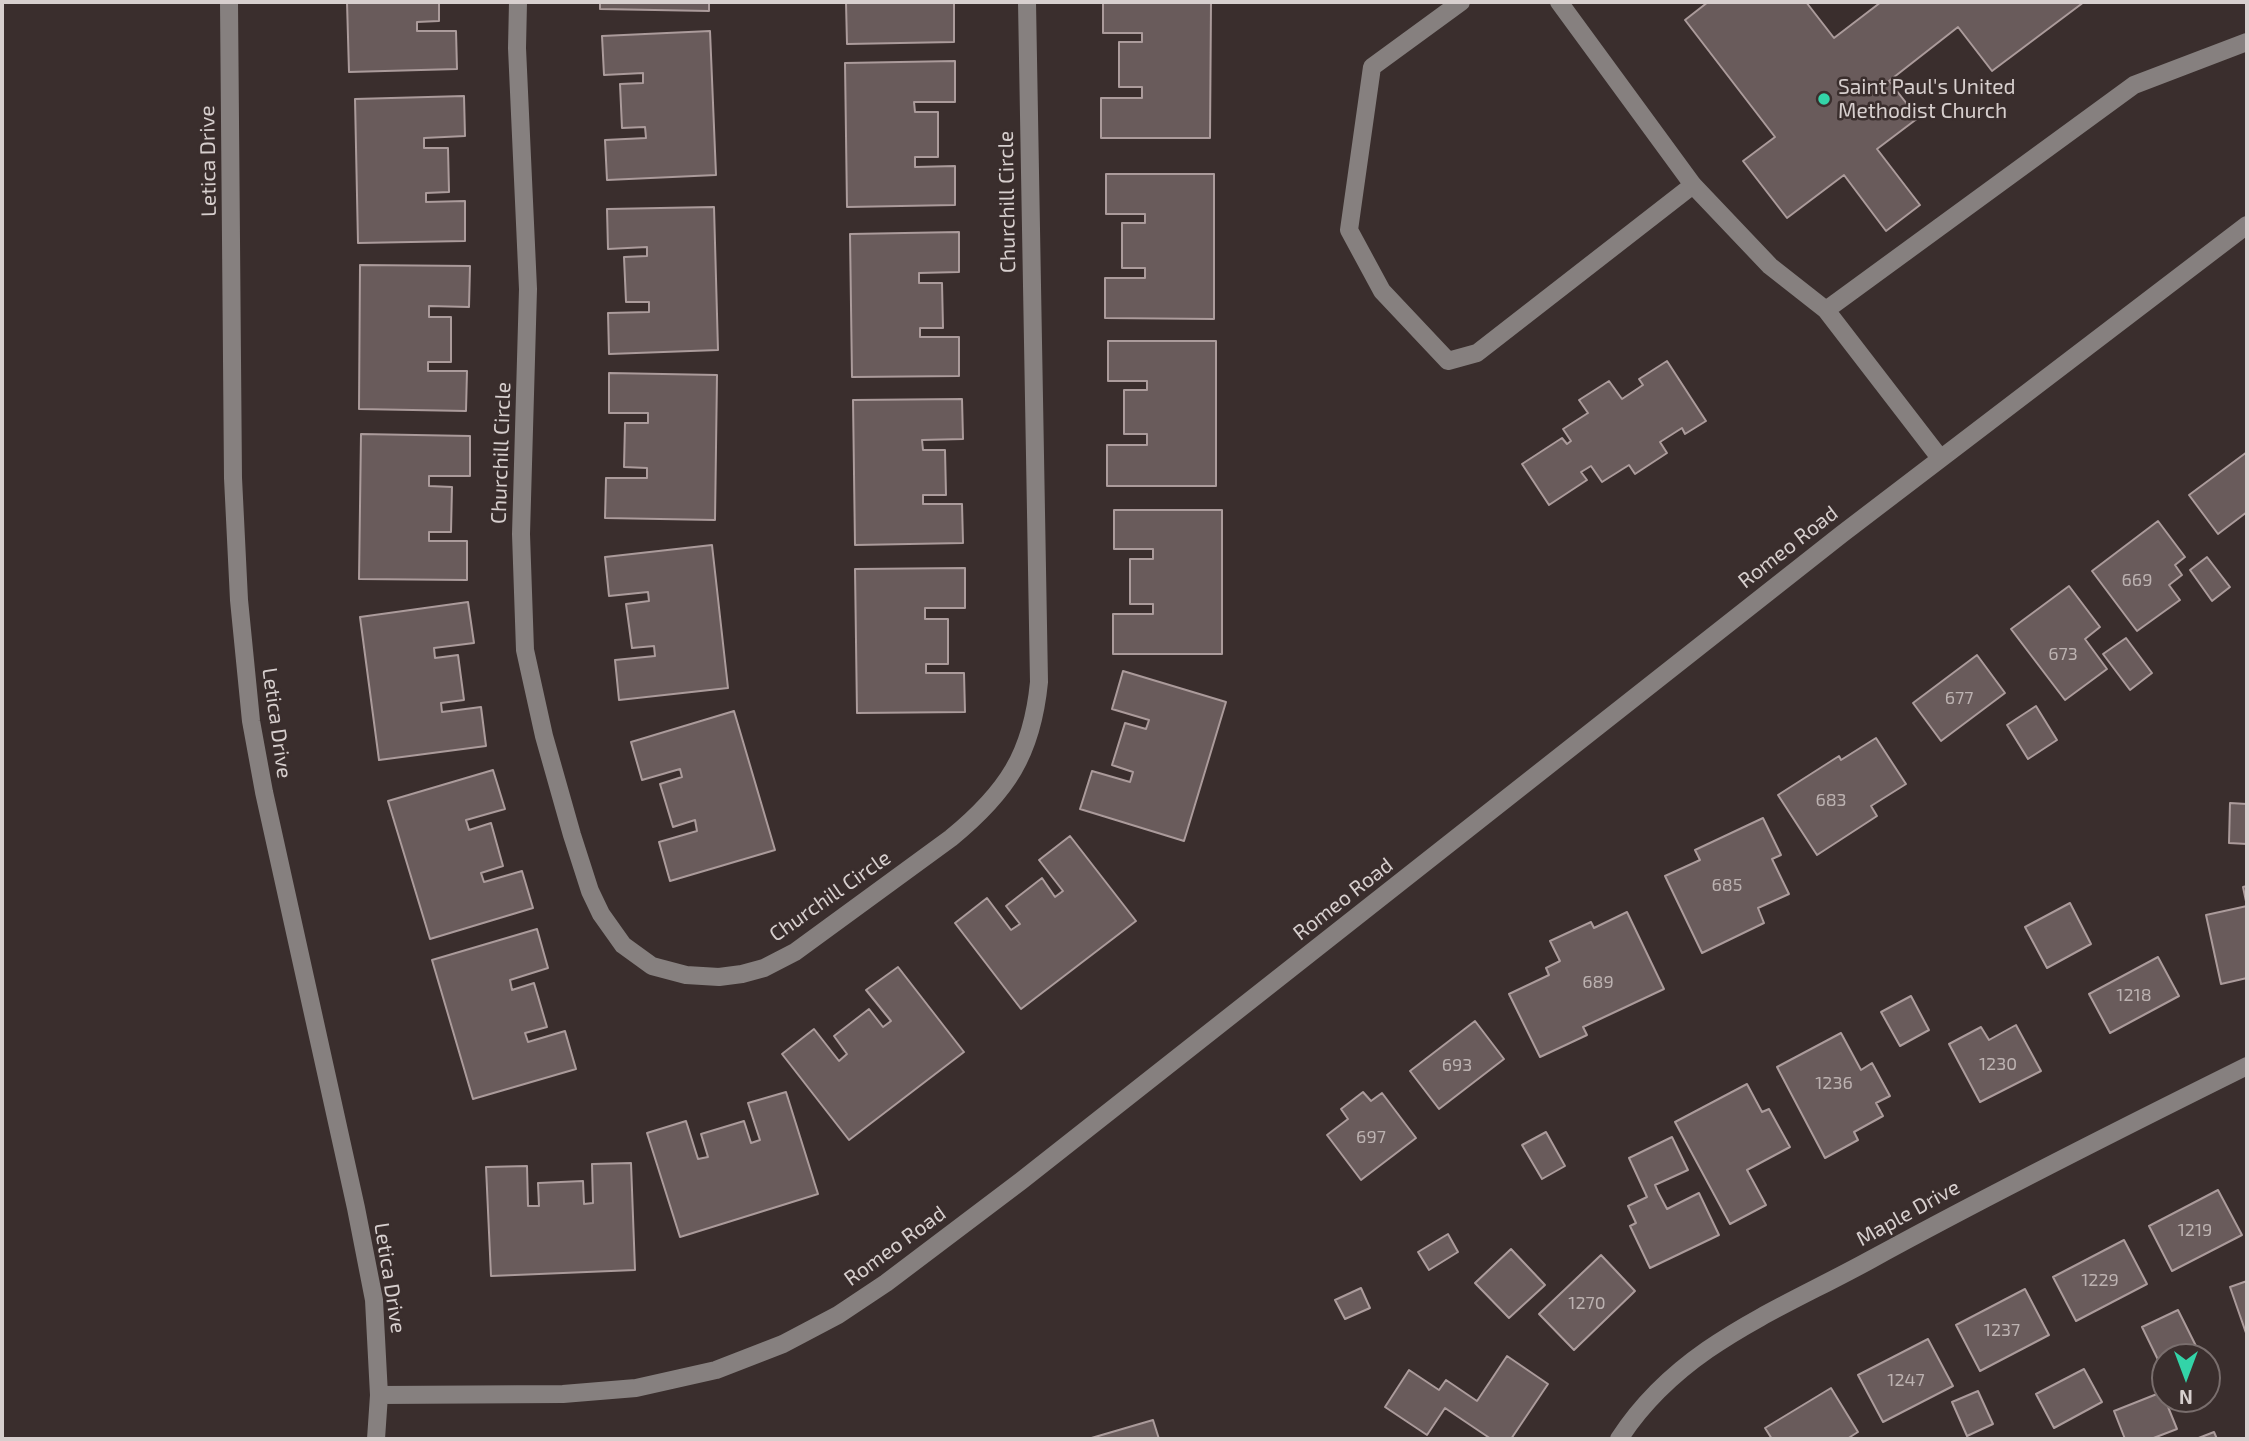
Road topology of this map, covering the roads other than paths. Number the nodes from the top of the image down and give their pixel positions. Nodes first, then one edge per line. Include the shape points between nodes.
1 (229, 2) edge
2 (517, 2) edge
3 (1027, 2) edge
4 (1461, 2) edge
5 (1559, 2) edge
6 (2247, 42) edge
7 (1693, 185) junction
8 (2247, 225) edge
9 (1826, 310) junction
10 (1940, 458) junction
11 (2247, 1066) edge
12 (379, 1395) junction
13 (376, 1439) edge
14 (1619, 1439) edge

1 - 12 street, Letica Drive via 233,478 251,721 368,1263
2 - 3 street, Churchill Circle via 528,289 521,534 525,650 572,835 601,914 623,945 652,966 719,977 764,968 795,952 951,838 1012,775 1030,735 1039,682
4 - 7 street via 1372,67 1349,230 1382,291 1448,361 1477,353
5 - 7 street
6 - 9 street via 2134,85
7 - 9 street via 1770,266
8 - 10 street, Romeo Road
9 - 10 street
10 - 12 street, Romeo Road via 1031,1173 838,1315 783,1344 716,1370 636,1388 563,1394
11 - 14 street, Maple Drive via 2001,1188 1743,1325 1693,1359 1637,1411
12 - 13 street, Letica Drive

